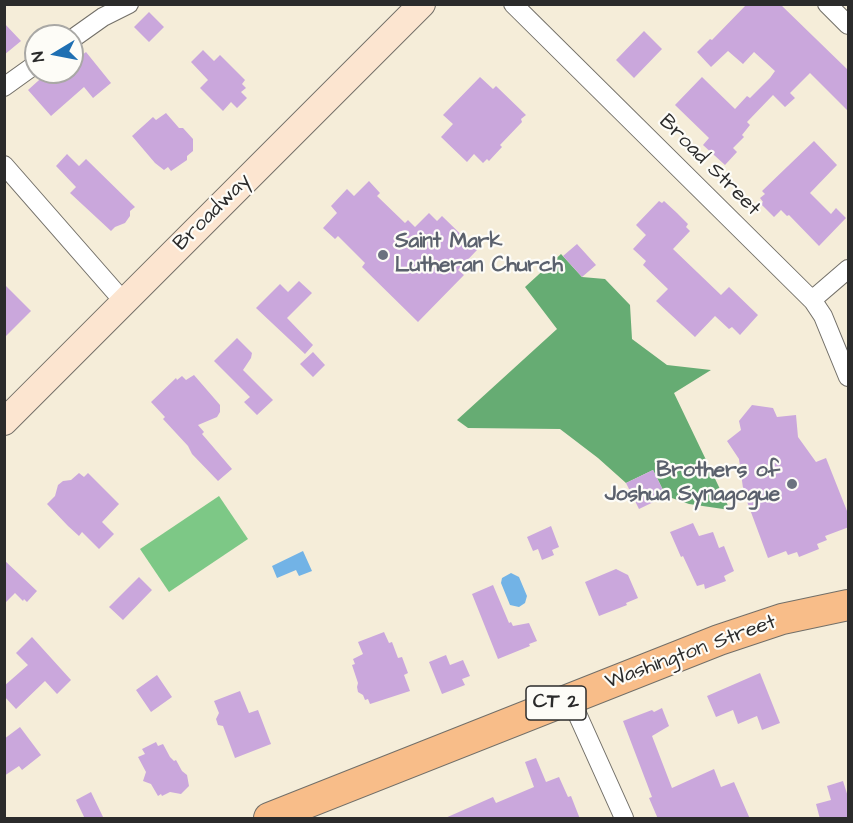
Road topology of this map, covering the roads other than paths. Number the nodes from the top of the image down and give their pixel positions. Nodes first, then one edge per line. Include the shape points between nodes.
1 (129, 4) edge
2 (422, 4) edge
3 (513, 4) edge
4 (828, 4) edge
5 (849, 25) edge
6 (84, 30) edge
7 (24, 73) edge
8 (4, 87) edge
9 (4, 165) edge
10 (849, 268) edge
11 (812, 300) junction
12 (124, 302) junction
13 (849, 377) edge
14 (4, 422) edge
15 (849, 605) edge
16 (570, 698) junction
17 (269, 819) edge
18 (624, 819) edge

1 - 6 street
2 - 12 main road, Broadway
3 - 11 street, Broad Street
4 - 5 street
7 - 8 street
9 - 12 street
10 - 11 street
11 - 13 street, Broad Street
12 - 14 main road, Broadway
15 - 16 highway, Washington Street / CT 2 via 758,626
16 - 17 highway, Washington Street / CT 2
16 - 18 street

